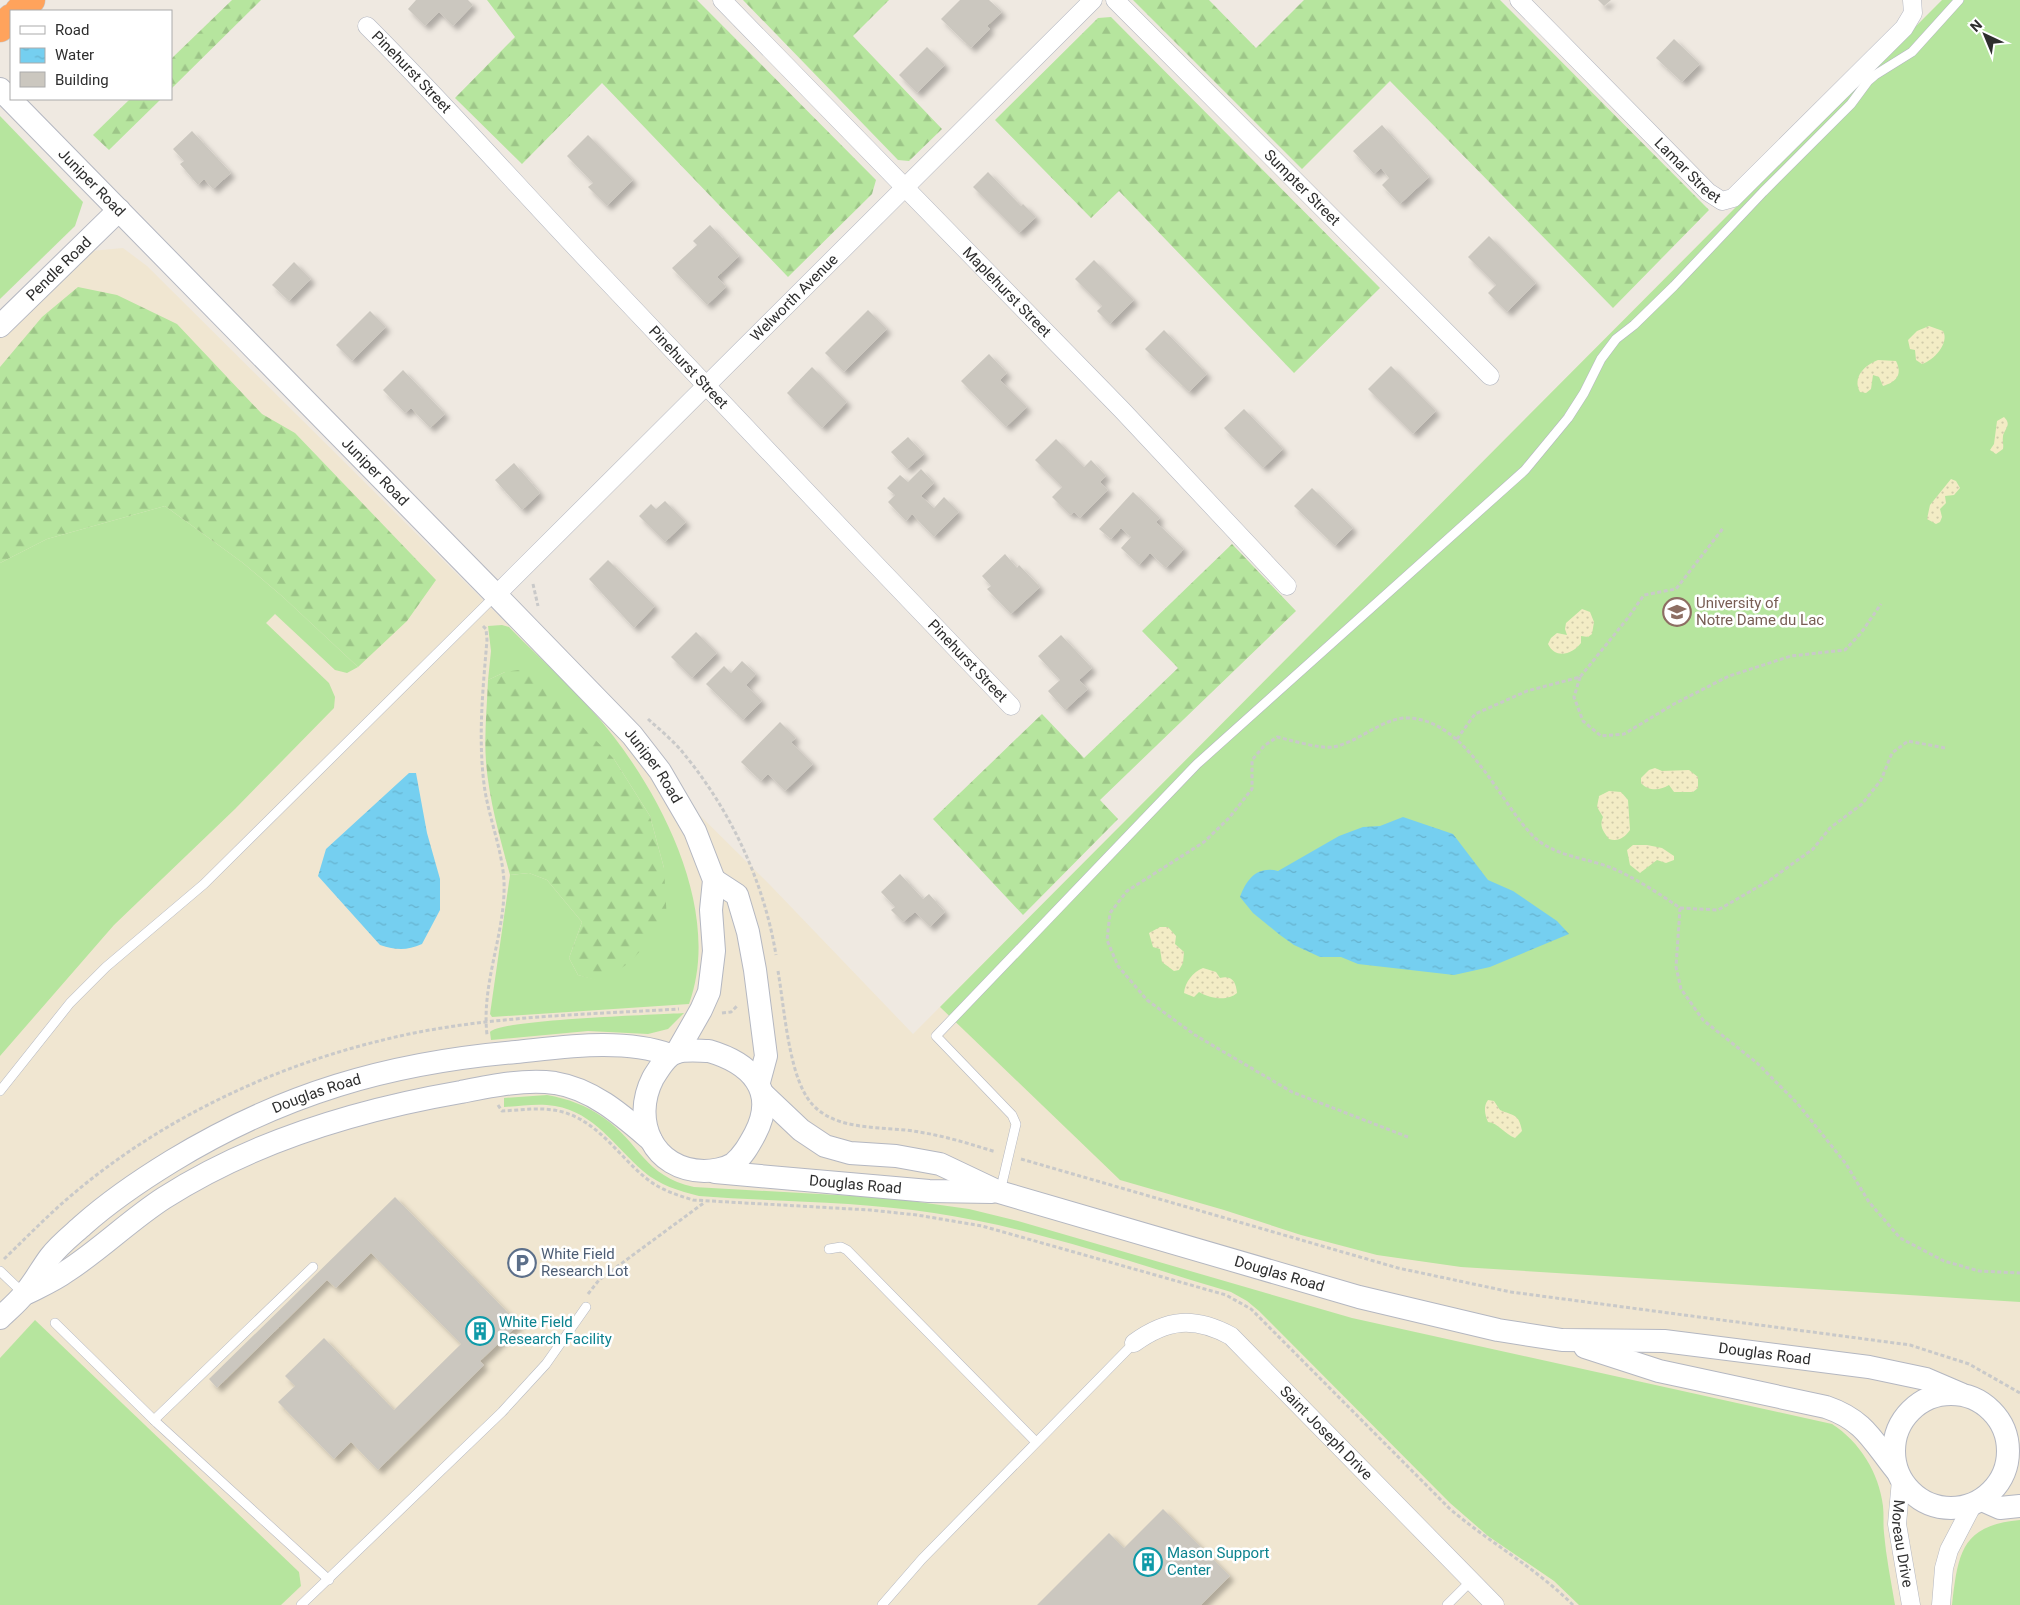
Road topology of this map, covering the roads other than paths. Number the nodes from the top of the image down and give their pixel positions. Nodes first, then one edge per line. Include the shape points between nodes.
1 (32, 0) edge
2 (722, 0) edge
3 (1093, 0) edge
4 (1116, 0) edge
5 (1518, 0) edge
6 (1912, 0) edge
7 (1959, 0) edge
8 (20, 10) edge
9 (368, 26) dead end
10 (0, 89) edge
11 (10, 99) edge
12 (11, 100) edge
13 (905, 188) junction
14 (119, 210) junction
15 (0, 326) edge
16 (1490, 376) dead end
17 (706, 386) junction
18 (1287, 586) dead end
19 (496, 594) junction
20 (1011, 706) dead end
21 (714, 880) junction
22 (673, 1054) junction
23 (762, 1089) junction
24 (0, 1091) edge
25 (650, 1140) junction
26 (711, 1171) junction
27 (1000, 1192) junction
28 (829, 1250) dead end
29 (313, 1267) dead end
30 (0, 1271) edge
31 (24, 1294) junction
32 (586, 1306) road end
33 (0, 1318) edge
34 (55, 1323) dead end
35 (1562, 1340) junction
36 (1134, 1343) joint
37 (1961, 1394) junction
38 (154, 1420) junction
39 (2011, 1428) edge
40 (1036, 1442) junction
41 (1898, 1475) junction
42 (1978, 1502) junction
43 (2020, 1506) edge
44 (329, 1580) junction
45 (1471, 1581) junction
46 (301, 1605) edge
47 (882, 1605) edge
48 (1447, 1605) edge
49 (1495, 1605) edge
50 (1911, 1605) edge
51 (1941, 1605) edge

1 - 8 highway
2 - 13 street, Maplehurst Street
3 - 13 street, Welworth Avenue
4 - 16 street, Sumpter Street
5 - 6 street, Lamar Street via 1708,192 1722,201 1733,198 1904,28 1913,13
7 - 27 lane via 1912,52 1875,74 1674,286 1616,339 1600,359 1568,418 1525,470 1197,764 936,1036 1012,1115 1016,1124
9 - 17 street, Pinehurst Street
10 - 11 street, Juniper Road
12 - 14 street, Juniper Road
13 - 17 street, Welworth Avenue
13 - 18 street, Maplehurst Street via 1122,410
14 - 15 street, Pendle Road
14 - 19 street, Juniper Road
17 - 19 street, Welworth Avenue
17 - 20 street, Pinehurst Street
19 - 21 street, Juniper Road via 632,735 660,771 695,831
19 - 24 lane via 204,884 106,967 70,1003
21 - 22 street, Juniper Road via 711,910 714,951 709,992
21 - 23 street via 737,895 748,932 766,1056
22 - 23 street via 709,1051 730,1057
22 - 25 street via 652,1080 644,1105
22 - 31 street, Douglas Road via 654,1049 594,1046 450,1058 348,1081 298,1098 198,1146 137,1183 51,1255
23 - 26 street via 759,1126 747,1149 732,1165
23 - 27 street, Douglas Road via 802,1130 825,1146 850,1153 896,1156 940,1164
25 - 26 street via 676,1165 693,1171
25 - 31 street, Douglas Road via 605,1102 556,1083 532,1081 480,1088 365,1112 319,1125 210,1173 164,1198 67,1272
26 - 27 street, Douglas Road via 929,1191
27 - 35 street, Douglas Road via 1359,1296 1498,1330
28 - 40 lane via 841,1246 847,1250
29 - 38 lane
30 - 31 lane
31 - 33 street, Douglas Road
32 - 44 lane via 546,1364 502,1412
34 - 38 lane
35 - 37 street, Douglas Road via 1664,1341 1869,1367 1926,1379
35 - 41 street, Douglas Road via 1659,1371 1847,1414 1862,1427
36 - 40 lane
36 - 45 street, Saint Joseph Drive via 1150,1332 1181,1322 1207,1325 1230,1336
37 - 39 street via 1977,1400
37 - 41 street via 1941,1394 1922,1401 1907,1414 1897,1431 1893,1450
38 - 44 lane
39 - 42 street via 2004,1474 1995,1488
40 - 47 lane via 922,1559
41 - 42 street via 1918,1498 1940,1508 1957,1509
41 - 50 street, Moreau Drive via 1897,1524
42 - 43 street via 2000,1508
42 - 51 street via 1949,1550
44 - 46 lane
45 - 48 lane
45 - 49 street, Saint Joseph Drive

